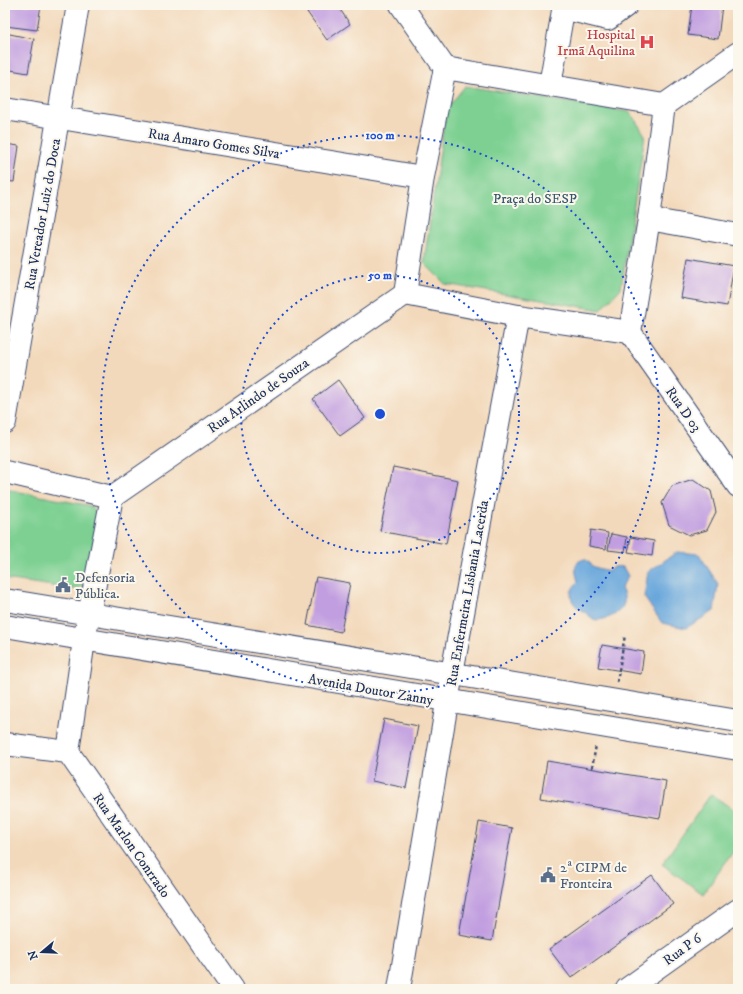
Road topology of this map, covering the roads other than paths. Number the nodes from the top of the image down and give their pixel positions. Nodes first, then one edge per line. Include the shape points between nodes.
1 (78, 5) edge
2 (400, 5) edge
3 (627, 5) edge
4 (564, 7) edge
5 (738, 53) edge
6 (445, 68) junction
7 (550, 84) junction
8 (664, 105) junction
9 (5, 109) edge
10 (59, 118) junction
11 (423, 177) junction
12 (649, 219) junction
13 (738, 235) edge
14 (405, 294) junction
15 (518, 316) junction
16 (630, 332) junction
17 (5, 422) edge
18 (5, 472) edge
19 (738, 486) edge
20 (112, 497) junction
21 (5, 600) edge
22 (90, 613) junction
23 (5, 626) edge
24 (84, 640) junction
25 (452, 673) junction
26 (448, 702) junction
27 (738, 721) edge
28 (5, 744) edge
29 (738, 749) edge
30 (68, 752) junction
31 (738, 910) edge
32 (233, 989) edge
33 (399, 989) edge
34 (627, 989) edge

1 - 10 street, Rua Vereador Luiz do Doca
2 - 6 street
3 - 4 street via 608,19
4 - 7 street
5 - 8 street
6 - 7 street
6 - 11 street
7 - 8 street
8 - 12 street
9 - 10 street, Rua Amaro Gomes Silva
10 - 11 street, Rua Amaro Gomes Silva
10 - 17 street, Rua Vereador Luiz do Doca
11 - 14 street
12 - 13 street
12 - 16 street
14 - 15 street
14 - 20 street, Rua Arlindo de Souza
15 - 16 street
15 - 25 street, Rua Enfermeira Lisbania Lacerda
16 - 19 street, Rua D 03
18 - 20 street
20 - 22 street
21 - 22 street, Avenida Doutor Zanny
22 - 24 street
22 - 25 street, Avenida Doutor Zanny
23 - 24 street, Avenida Doutor Zanny
24 - 26 street, Avenida Doutor Zanny
24 - 30 street
25 - 26 street, Rua Enfermeira Lisbania Lacerda
25 - 27 street, Avenida Doutor Zanny
26 - 29 street, Avenida Doutor Zanny
26 - 33 street, Rua Enfermeira Lisbania Lacerda
28 - 30 street
30 - 32 street, Rua Marlon Conrrado
31 - 34 street, Rua P 6

